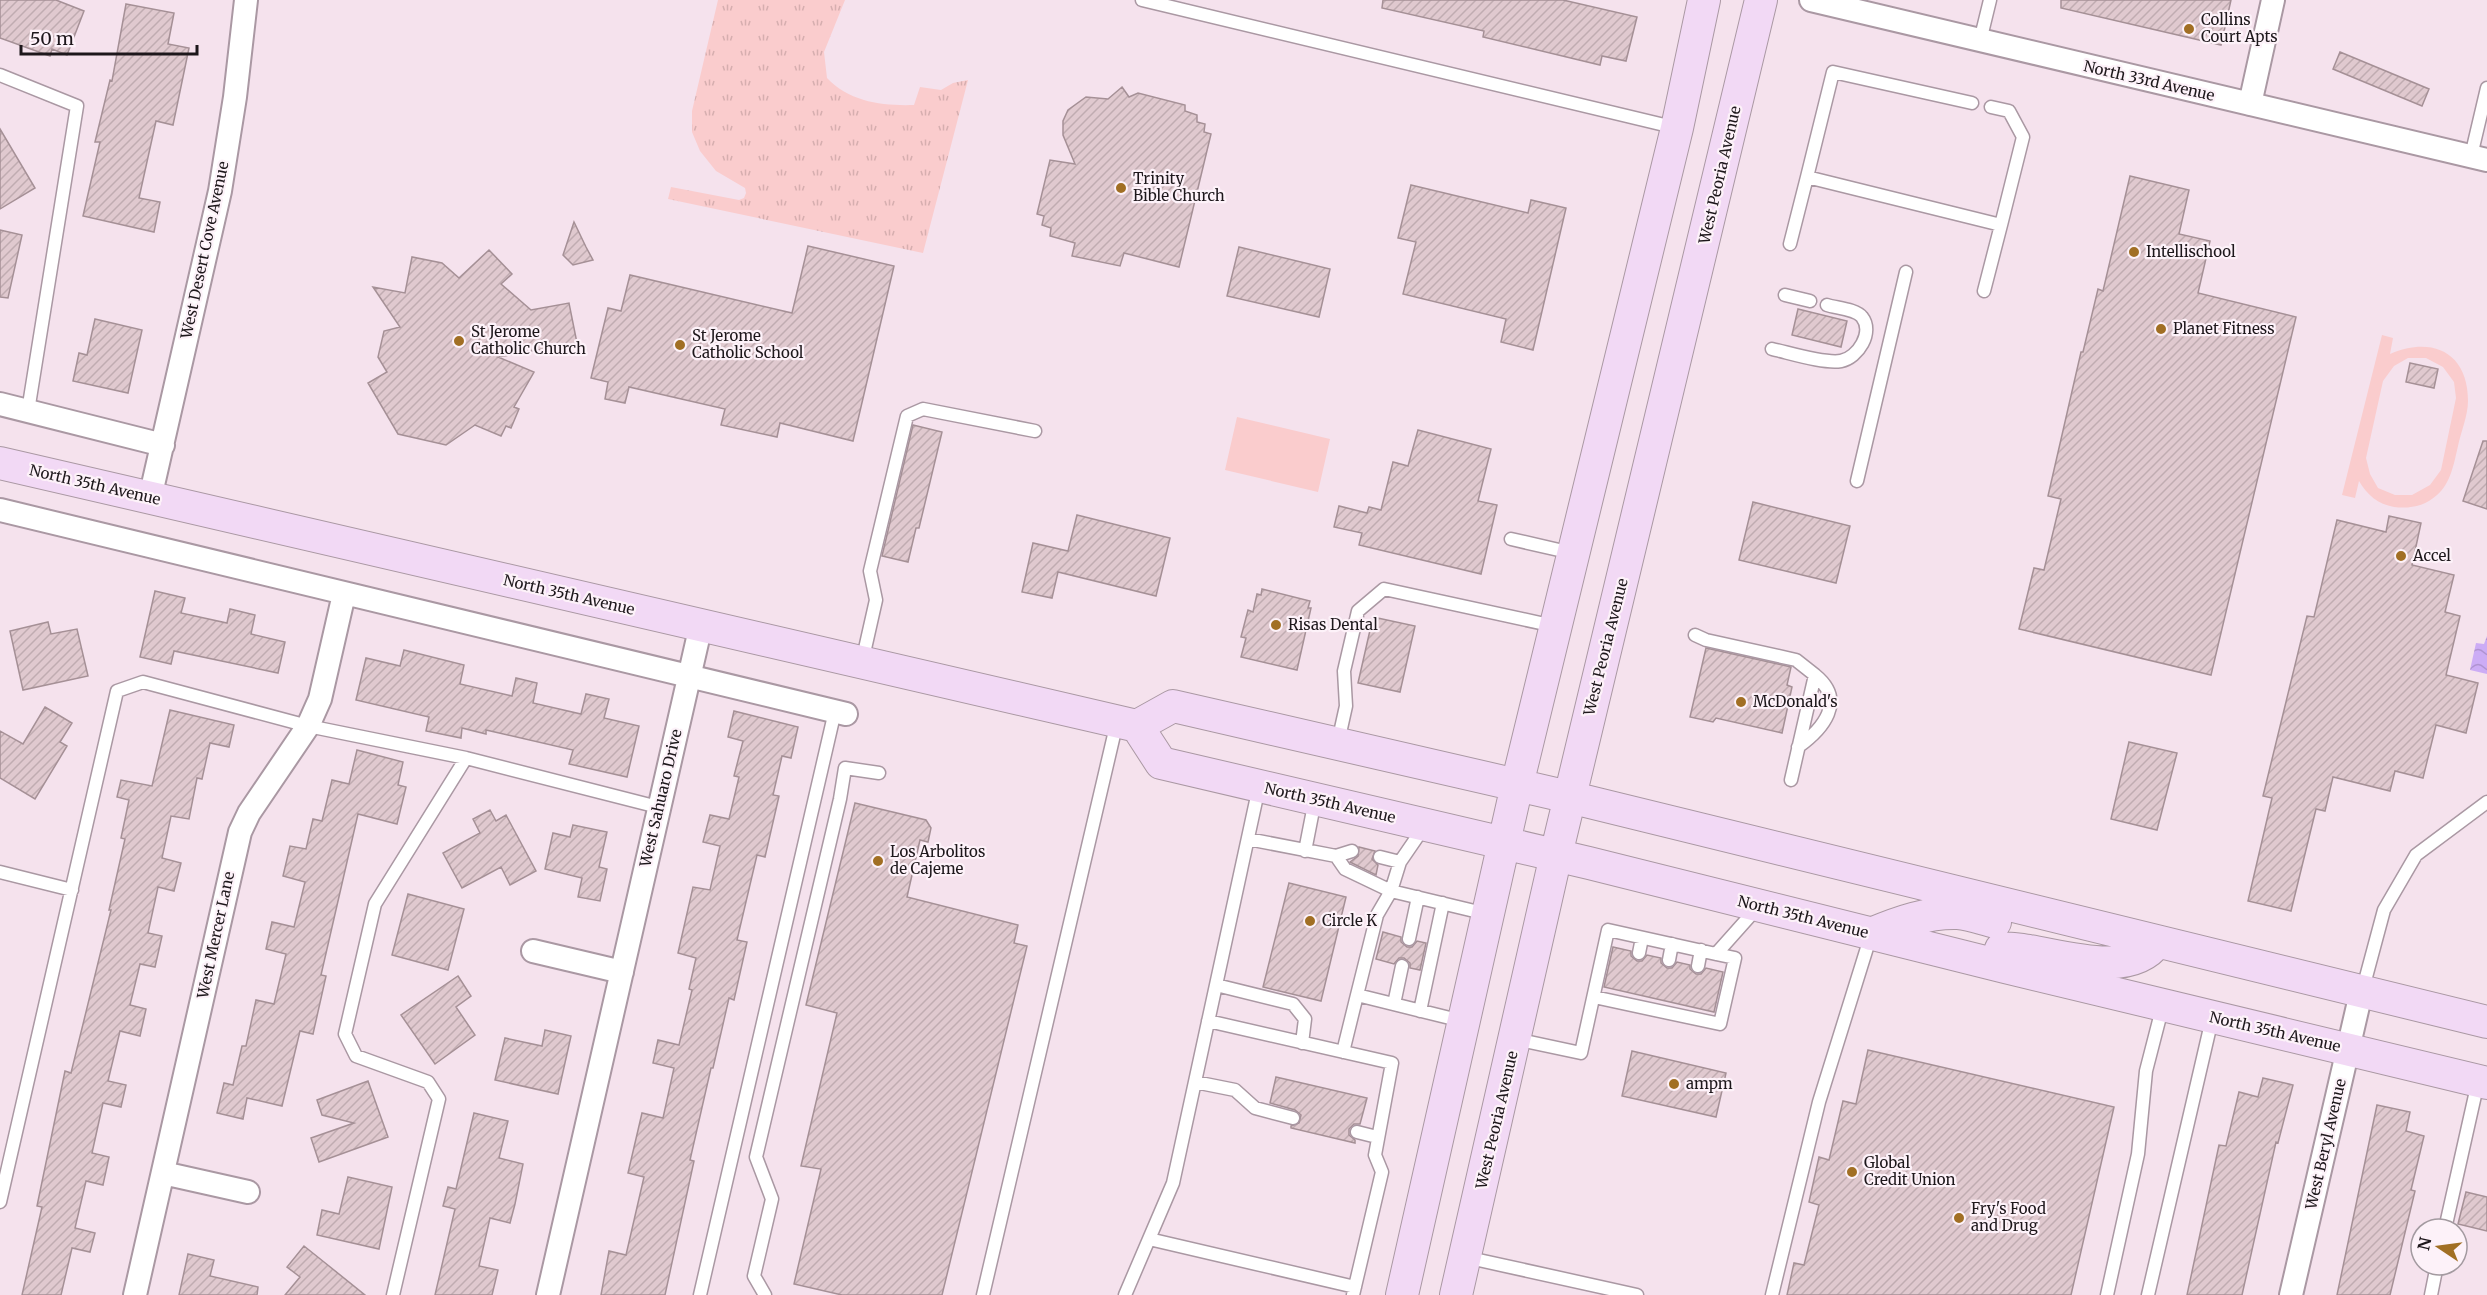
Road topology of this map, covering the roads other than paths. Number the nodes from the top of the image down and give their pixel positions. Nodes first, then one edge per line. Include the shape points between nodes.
1 (246, 0) edge
2 (1142, 0) edge
3 (1704, 0) edge
4 (1761, 0) edge
5 (1811, 0) edge
6 (1990, 0) edge
7 (2273, 0) edge
8 (1980, 41) junction
9 (0, 75) edge
10 (2487, 88) edge
11 (1972, 103) dead end
12 (2250, 104) junction
13 (1991, 107) dead end
14 (1677, 128) junction
15 (2479, 158) edge
16 (1807, 177) junction
17 (2001, 225) junction
18 (1790, 244) dead end
19 (1906, 272) dead end
20 (1984, 291) dead end
21 (1785, 295) dead end
22 (1810, 301) dead end
23 (1827, 305) dead end
24 (1772, 349) dead end
25 (0, 404) edge
26 (28, 411) junction
27 (1035, 431) dead end
28 (163, 445) junction
29 (0, 463) edge
30 (1857, 481) dead end
31 (150, 498) junction
32 (0, 510) edge
33 (1511, 539) dead end
34 (1574, 554) junction
35 (344, 594) junction
36 (701, 625) junction
37 (1556, 627) junction
38 (1695, 635) dead end
39 (862, 662) junction
40 (1815, 675) junction
41 (690, 676) junction
42 (841, 712) joint
43 (1127, 724) junction
44 (308, 726) junction
45 (1337, 744) junction
46 (1798, 747) junction
47 (466, 758) junction
48 (879, 774) dead end
49 (1791, 780) dead end
50 (1517, 785) junction
51 (1259, 787) junction
52 (1569, 797) junction
53 (1315, 800) junction
54 (2487, 802) edge
55 (658, 807) junction
56 (1425, 825) junction
57 (1248, 839) junction
58 (1504, 842) junction
59 (1352, 850) dead end
60 (1305, 851) junction
61 (1556, 855) junction
62 (1336, 856) junction
63 (1380, 857) dead end
64 (1400, 862) junction
65 (0, 872) edge
66 (72, 890) junction
67 (1391, 891) junction
68 (1418, 897) junction
69 (1443, 903) junction
70 (1759, 906) junction
71 (1488, 914) junction
72 (2089, 926) junction
73 (1871, 934) junction
74 (1642, 938) junction
75 (1409, 939) dead end
76 (2157, 942) junction
77 (1672, 944) junction
78 (1701, 950) junction
79 (533, 951) dead end
80 (1639, 953) dead end
81 (1716, 954) junction
82 (1966, 957) junction
83 (1669, 960) dead end
84 (1402, 966) dead end
85 (1698, 966) dead end
86 (622, 972) junction
87 (1216, 985) junction
88 (2361, 993) junction
89 (1357, 995) junction
90 (1594, 997) junction
91 (1394, 1004) junction
92 (2163, 1005) junction
93 (1420, 1011) junction
94 (2213, 1017) junction
95 (1209, 1021) junction
96 (1464, 1022) junction
97 (2487, 1022) edge
98 (1515, 1039) junction
99 (1302, 1042) junction
100 (2348, 1049) junction
101 (1343, 1052) junction
102 (1195, 1082) junction
103 (2484, 1082) edge
104 (1293, 1118) dead end
105 (1357, 1132) dead end
106 (1377, 1137) junction
107 (163, 1173) junction
108 (248, 1192) dead end
109 (0, 1202) edge
110 (2448, 1217) edge
111 (1149, 1239) junction
112 (1465, 1257) junction
113 (2435, 1277) edge
114 (1591, 1290) edge
115 (1354, 1291) edge
116 (135, 1295) edge
117 (393, 1295) edge
118 (548, 1295) edge
119 (700, 1295) edge
120 (765, 1295) edge
121 (983, 1295) edge
122 (1125, 1295) edge
123 (1402, 1295) edge
124 (1455, 1295) edge
125 (1637, 1295) edge
126 (1772, 1295) edge
127 (2107, 1295) edge
128 (2148, 1295) edge
129 (2291, 1295) edge
130 (2431, 1295) edge

1 - 28 street, West Desert Cove Avenue via 220,191
2 - 14 lane
3 - 14 main road
4 - 52 main road, West Peoria Avenue
5 - 8 street, North 33rd Avenue
6 - 8 lane
7 - 12 street
8 - 12 street, North 33rd Avenue
9 - 26 lane via 77,106
10 - 15 lane
11 - 16 lane via 1833,72
12 - 15 street, North 33rd Avenue
13 - 17 lane via 2009,111 2023,137
14 - 34 main road
16 - 17 lane
16 - 18 lane
17 - 20 lane
19 - 30 lane
21 - 22 lane
23 - 24 lane via 1862,316 1865,334 1857,352 1843,361
25 - 26 street
26 - 28 street
27 - 39 lane via 923,409 907,416 870,571 876,600
28 - 31 street, West Desert Cove Avenue
29 - 31 main road, North 35th Avenue
31 - 36 main road, North 35th Avenue
32 - 35 street
33 - 34 lane
34 - 37 main road
35 - 41 street
35 - 44 street, West Mercer Lane via 320,699
36 - 39 main road, North 35th Avenue
36 - 41 street, West Sahuaro Drive
37 - 45 lane via 1384,589 1358,611 1344,671 1346,706
37 - 50 main road
38 - 40 lane via 1796,660
39 - 43 main road, North 35th Avenue
40 - 46 lane
40 - 46 lane via 1829,693 1830,708 1824,724
41 - 42 street
41 - 55 street, West Sahuaro Drive
42 - 119 lane
43 - 45 main road via 1173,706
43 - 51 main road, North 35th Avenue via 1161,763
43 - 121 lane
44 - 47 lane
44 - 66 lane via 143,682 117,691
44 - 107 street, West Mercer Lane via 240,832
45 - 50 main road
46 - 49 lane
47 - 55 lane
47 - 117 lane via 375,904 345,1034 356,1056 428,1082 439,1100
48 - 120 lane via 845,768 756,1158 772,1199 754,1276
50 - 52 main road
50 - 58 main road
51 - 53 main road, North 35th Avenue
51 - 57 lane
52 - 61 main road, West Peoria Avenue
52 - 72 main road
53 - 56 main road, North 35th Avenue
53 - 60 lane
54 - 88 lane via 2416,855 2384,910
55 - 86 street, West Sahuaro Drive
56 - 58 main road, North 35th Avenue
56 - 64 lane
57 - 60 lane
57 - 87 lane
58 - 61 main road, North 35th Avenue
58 - 71 main road
59 - 62 lane
60 - 62 lane
61 - 70 main road, North 35th Avenue
61 - 98 main road, West Peoria Avenue
62 - 67 lane via 1345,869
63 - 64 lane
64 - 67 lane
65 - 66 lane
66 - 109 lane
67 - 68 lane
67 - 89 lane via 1377,915
68 - 69 lane
68 - 75 lane
69 - 71 lane
69 - 93 lane
70 - 73 main road, North 35th Avenue
70 - 81 lane
71 - 96 main road
72 - 73 main road via 2061,934 2044,933 1959,913 1903,920
72 - 76 main road
73 - 82 main road, North 35th Avenue
73 - 126 lane via 1819,1102
74 - 77 lane
74 - 80 lane
74 - 90 lane via 1608,930
76 - 82 main road via 2150,952 2115,963 2005,948
76 - 88 main road
77 - 78 lane
77 - 83 lane
78 - 81 lane
78 - 85 lane
79 - 86 street
81 - 90 lane via 1736,958 1720,1024 1659,1005
82 - 92 main road, North 35th Avenue
84 - 91 lane
86 - 118 street, West Sahuaro Drive
87 - 95 lane
87 - 99 lane via 1293,1004 1305,1019
88 - 97 main road
88 - 100 street, West Beryl Avenue
89 - 91 lane
89 - 101 lane
90 - 98 lane via 1581,1053
91 - 93 lane
92 - 94 main road, North 35th Avenue
92 - 127 lane via 2146,1071 2138,1154
93 - 96 lane
94 - 100 main road, North 35th Avenue
94 - 128 lane
95 - 99 lane
95 - 102 lane
96 - 123 main road
98 - 112 main road, West Peoria Avenue
99 - 101 lane
100 - 103 main road, North 35th Avenue
100 - 129 street, West Beryl Avenue
101 - 106 lane via 1392,1063
102 - 104 lane via 1235,1090 1255,1108
102 - 111 lane via 1173,1183
103 - 110 lane
105 - 106 lane
106 - 115 lane via 1375,1155 1382,1172
107 - 108 street
107 - 116 street, West Mercer Lane
111 - 115 lane
111 - 122 lane
112 - 114 lane
112 - 124 main road, West Peoria Avenue
113 - 130 lane
114 - 125 lane

